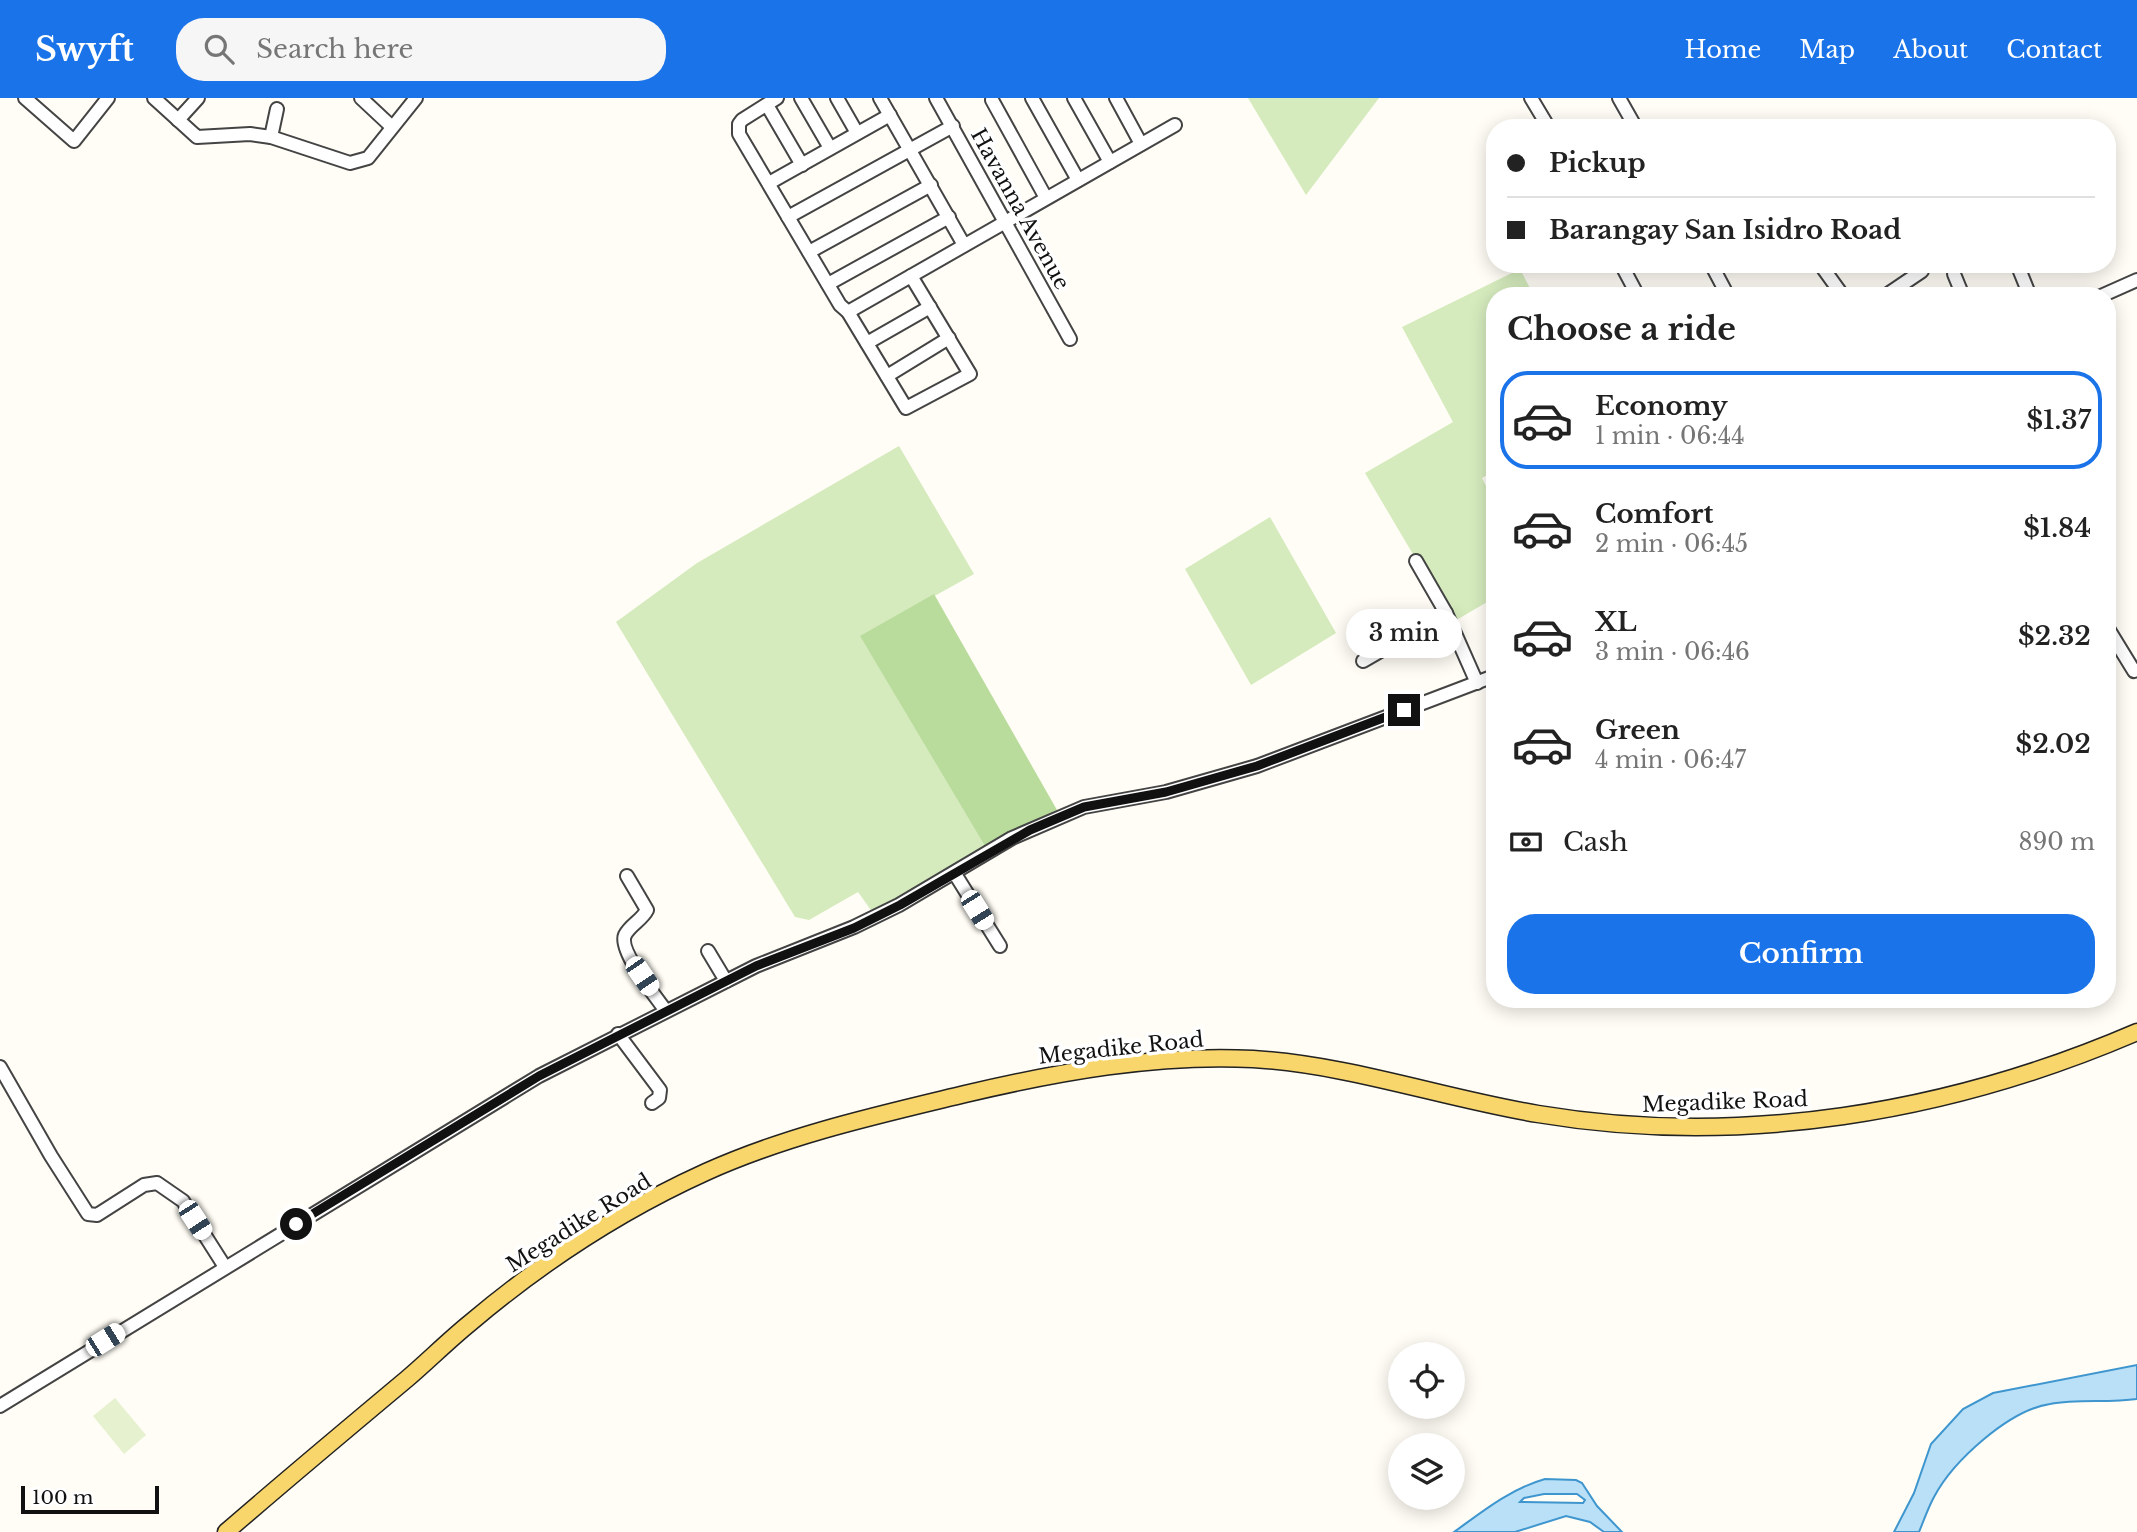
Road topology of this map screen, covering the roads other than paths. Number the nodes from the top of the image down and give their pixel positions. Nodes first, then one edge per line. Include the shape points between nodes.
1 (25, 98) edge
2 (108, 98) edge
3 (153, 98) edge
4 (198, 98) edge
5 (361, 98) edge
6 (416, 98) edge
7 (802, 98) edge
8 (837, 98) edge
9 (880, 98) edge
10 (936, 98) edge
11 (1032, 98) edge
12 (1074, 98) edge
13 (1116, 98) edge
14 (1531, 98) edge
15 (1619, 98) edge
16 (997, 100) edge
17 (772, 101) edge
18 (277, 108) dead end
19 (890, 115) junction
20 (1544, 119) edge
21 (1631, 119) edge
22 (178, 120) junction
23 (1175, 125) dead end
24 (953, 126) junction
25 (393, 127) junction
26 (857, 133) junction
27 (271, 137) junction
28 (1141, 144) junction
29 (830, 148) junction
30 (909, 150) junction
31 (1110, 162) junction
32 (802, 165) junction
33 (1078, 180) junction
34 (768, 183) junction
35 (931, 185) junction
36 (1046, 198) junction
37 (788, 217) junction
38 (949, 217) junction
39 (1006, 223) junction
40 (964, 246) junction
41 (809, 252) junction
42 (1919, 273) edge
43 (1954, 274) dead end
44 (911, 276) junction
45 (828, 284) junction
46 (2135, 286) edge
47 (1898, 287) edge
48 (1959, 287) edge
49 (2116, 292) edge
50 (930, 307) junction
51 (848, 312) junction
52 (949, 338) junction
53 (1070, 339) dead end
54 (867, 343) junction
55 (887, 376) junction
56 (1416, 561) dead end
57 (1446, 613) junction
58 (2116, 642) edge
59 (1363, 661) dead end
60 (2137, 670) edge
61 (1486, 679) edge
62 (1477, 683) junction
63 (955, 874) junction
64 (627, 876) dead end
65 (1000, 946) dead end
66 (708, 951) dead end
67 (726, 981) junction
68 (666, 1011) junction
69 (2137, 1032) edge
70 (618, 1034) junction
71 (0, 1067) edge
72 (652, 1103) dead end
73 (225, 1267) junction
74 (0, 1406) edge
75 (226, 1532) edge

1 - 2 street via 74,141
3 - 22 street
4 - 22 street
5 - 25 street
6 - 25 street
7 - 29 street
8 - 26 street
9 - 19 street
10 - 24 street, Havanna Avenue
11 - 33 street
12 - 31 street
13 - 28 street
14 - 20 street
15 - 21 street
16 - 36 street
17 - 32 street
17 - 34 street via 742,120 738,129
18 - 27 street
19 - 26 street
19 - 30 street
22 - 27 street via 197,137
23 - 28 street
24 - 30 street
24 - 39 street, Havanna Avenue
25 - 27 street via 368,158 350,163
26 - 29 street
28 - 31 street
29 - 32 street
30 - 35 street
30 - 37 street
31 - 33 street
32 - 34 street
33 - 36 street
34 - 37 street
35 - 38 street
35 - 41 street
36 - 39 street
37 - 41 street
38 - 40 street
38 - 45 street
39 - 40 street
39 - 53 street, Havanna Avenue
40 - 44 street
41 - 45 street
42 - 47 street
43 - 48 street
44 - 50 street
44 - 51 street
45 - 51 street
46 - 49 street
50 - 52 street
50 - 54 street
51 - 54 street
52 - 55 street
52 - 55 street via 971,374 906,408
54 - 55 street
56 - 57 street
57 - 59 street
57 - 62 street
58 - 60 street
61 - 62 street
62 - 63 street via 1257,766 1166,792 1084,807 1012,838
63 - 65 street
63 - 67 street via 854,928
64 - 68 street via 647,910 627,931 624,943
66 - 67 street
67 - 68 street
68 - 70 street
69 - 75 main road, Megadike Road via 2061,1062 1931,1101 1763,1125 1683,1128 1585,1121 1317,1065 1227,1058 1090,1069 914,1107 748,1155 694,1178 596,1232 469,1324
70 - 72 street via 660,1090
70 - 73 street via 539,1076
71 - 73 street via 88,1214 97,1215 144,1185 157,1182 183,1201
73 - 74 street

